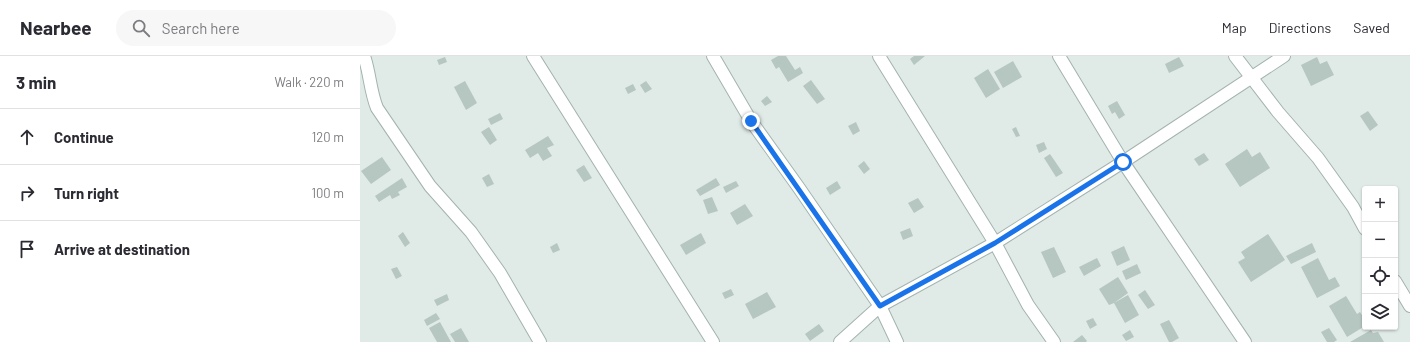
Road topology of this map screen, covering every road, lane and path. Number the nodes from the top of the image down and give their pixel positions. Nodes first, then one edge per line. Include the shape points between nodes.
1 (364, 56) edge
2 (533, 56) edge
3 (712, 56) edge
4 (879, 56) edge
5 (1059, 56) edge
6 (1235, 56) edge
7 (1284, 56) edge
8 (1251, 77) junction
9 (1123, 162) junction
10 (1362, 224) edge
11 (995, 243) junction
12 (1398, 285) edge
13 (880, 306) junction
14 (1410, 306) edge
15 (540, 342) edge
16 (713, 342) edge
17 (840, 342) edge
18 (897, 342) edge
19 (1054, 342) edge
20 (1245, 342) edge

1 - 15 street via 377,108 430,186 470,232 500,273
2 - 16 street
3 - 13 street via 751,121
4 - 11 street
5 - 9 street
6 - 8 street
7 - 8 street
8 - 9 street
8 - 10 street via 1318,158
9 - 11 street
9 - 20 street
11 - 13 street
11 - 19 street via 1028,305
12 - 14 street
13 - 17 street
13 - 18 street

